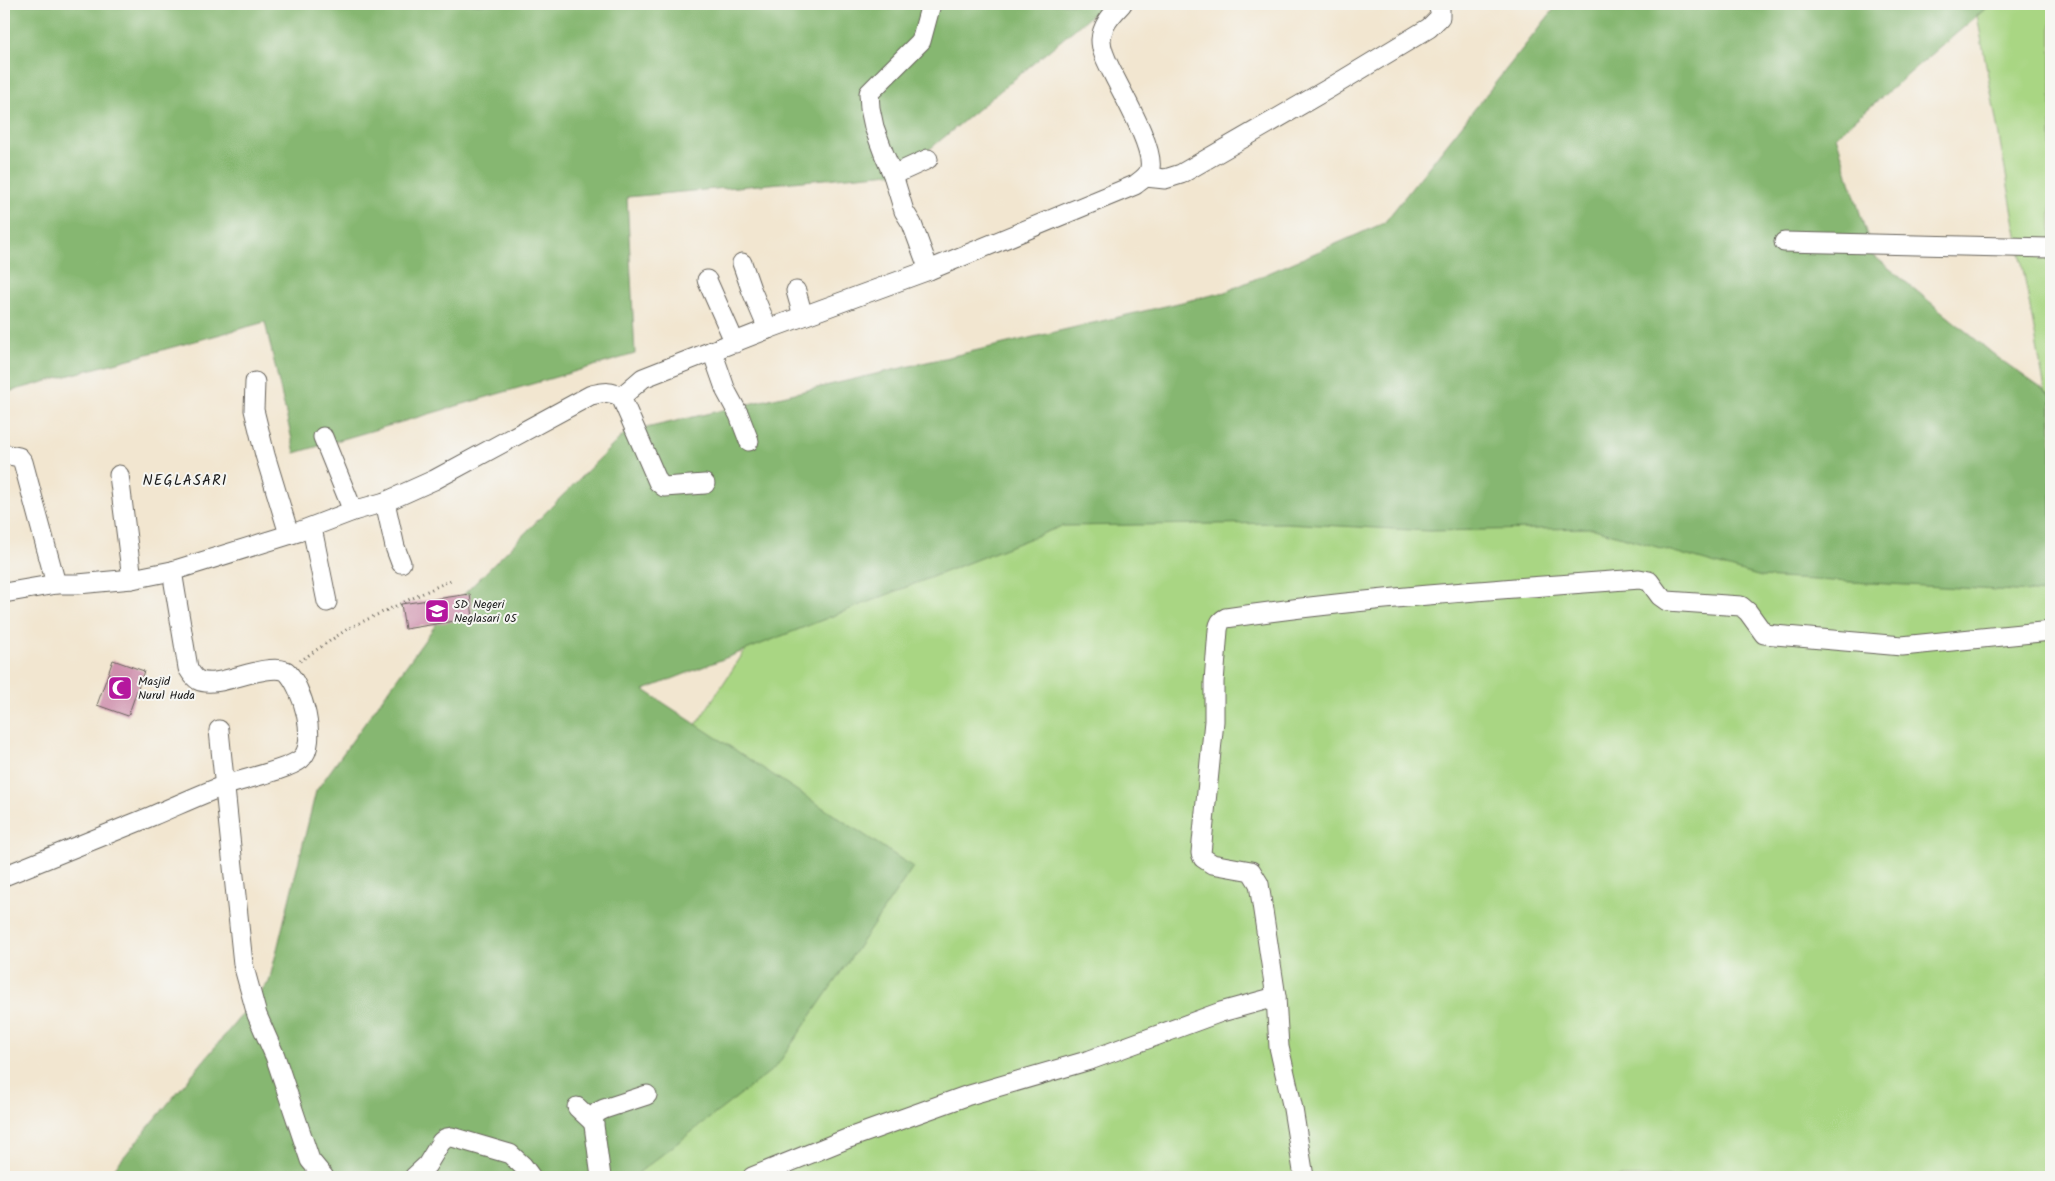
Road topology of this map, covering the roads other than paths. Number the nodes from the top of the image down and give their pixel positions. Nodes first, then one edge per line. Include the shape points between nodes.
1 (930, 4) edge
2 (1122, 4) edge
3 (1437, 4) edge
4 (928, 159) dead end
5 (893, 176) junction
6 (1146, 177) junction
7 (1784, 242) dead end
8 (2051, 248) edge
9 (742, 263) dead end
10 (929, 270) junction
11 (707, 280) dead end
12 (796, 291) dead end
13 (803, 316) junction
14 (768, 329) junction
15 (735, 343) junction
16 (712, 351) junction
17 (255, 382) dead end
18 (620, 396) junction
19 (323, 437) dead end
20 (749, 441) dead end
21 (4, 454) edge
22 (119, 475) dead end
23 (705, 484) dead end
24 (385, 502) junction
25 (353, 511) junction
26 (312, 528) junction
27 (289, 534) junction
28 (401, 563) dead end
29 (172, 571) junction
30 (132, 579) junction
31 (56, 584) junction
32 (4, 593) edge
33 (327, 602) dead end
34 (2051, 631) edge
35 (219, 730) dead end
36 (225, 786) junction
37 (4, 876) edge
38 (1276, 997) junction
39 (647, 1094) dead end
40 (577, 1108) dead end
41 (594, 1123) junction
42 (324, 1177) edge
43 (414, 1177) edge
44 (531, 1177) edge
45 (601, 1177) edge
46 (752, 1177) edge
47 (1304, 1177) edge

1 - 5 street via 921,41 869,93 874,127
2 - 6 street via 1104,28 1102,48 1144,137 1150,160
3 - 6 street via 1440,17 1429,28 1328,89 1181,174 1165,179
4 - 5 street
5 - 10 street
6 - 10 street via 1119,192
7 - 8 street
9 - 14 street
10 - 13 street
11 - 15 street
12 - 13 street
13 - 14 street
14 - 15 street
15 - 16 street
16 - 18 street via 643,378
16 - 20 street
17 - 27 street via 254,410
18 - 23 street via 658,482 664,487
18 - 24 street via 604,392 591,396 434,480
19 - 25 street
21 - 31 street via 18,457 23,462
22 - 30 street
24 - 25 street
24 - 28 street
25 - 26 street
26 - 27 street
26 - 33 street
27 - 29 street
29 - 30 street
29 - 36 street via 192,676 210,682 275,669 286,671 305,708 308,748 301,759
30 - 31 street
31 - 32 street
34 - 38 street via 1902,646 1764,634 1741,606 1667,601 1649,581 1638,579 1395,597 1226,618 1218,630 1214,721 1201,853 1207,862 1244,869 1256,876 1262,894
35 - 36 street
36 - 37 street
36 - 42 street via 243,964 257,1015 275,1056 310,1160
38 - 46 street via 1222,1012 1090,1060 966,1096
38 - 47 street via 1278,1047 1293,1109
39 - 41 street via 598,1112 593,1118
40 - 41 street
41 - 45 street
43 - 44 street via 441,1142 452,1137 510,1154

